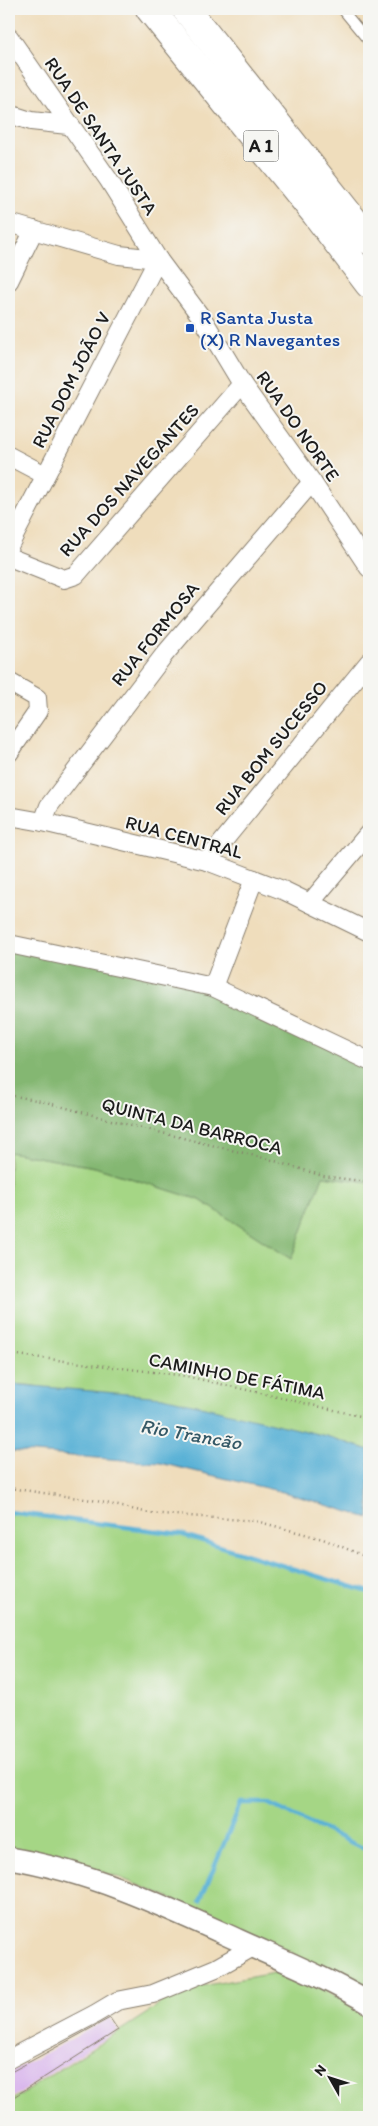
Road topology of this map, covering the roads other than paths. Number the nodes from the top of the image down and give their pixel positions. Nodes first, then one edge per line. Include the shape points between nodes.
1 (150, 9) edge
2 (186, 9) edge
3 (342, 9) edge
4 (9, 38) edge
5 (369, 42) edge
6 (9, 114) edge
7 (68, 125) junction
8 (9, 223) edge
9 (34, 230) junction
10 (369, 240) edge
11 (158, 259) junction
12 (9, 281) edge
13 (369, 284) edge
14 (242, 384) junction
15 (9, 456) edge
16 (45, 475) junction
17 (312, 482) junction
18 (9, 546) edge
19 (9, 558) edge
20 (369, 568) edge
21 (369, 662) edge
22 (9, 682) edge
23 (9, 753) edge
24 (9, 816) edge
25 (43, 822) junction
26 (369, 833) edge
27 (207, 861) junction
28 (254, 879) junction
29 (310, 903) junction
30 (369, 932) edge
31 (9, 944) edge
32 (213, 988) junction
33 (369, 1061) edge
34 (9, 1858) edge
35 (253, 1947) junction
36 (369, 2002) edge
37 (9, 2059) edge

1 - 13 highway, A 1
2 - 10 highway, A 1
3 - 5 lane
4 - 7 street, RUA DE SANTA JUSTA
6 - 7 street via 31,121
7 - 11 street, RUA DE SANTA JUSTA via 108,179
8 - 9 street
9 - 11 street via 119,255
9 - 12 street
11 - 14 street, RUA DO NORTE via 204,321
11 - 16 street, RUA DOM JOÃO V
14 - 17 street, RUA DO NORTE
14 - 19 street, RUA DOS NAVEGANTES via 76,575 64,579
15 - 16 street
16 - 18 street, RUA DOM JOÃO V
17 - 20 street, RUA DO NORTE
17 - 25 street, RUA FORMOSA via 164,655 49,806
21 - 27 street, RUA BOM SUCESSO
22 - 23 street via 37,698 38,711
24 - 25 street, RUA CENTRAL
25 - 27 street, RUA CENTRAL
26 - 29 street
27 - 28 street, RUA CENTRAL
28 - 29 street, RUA CENTRAL
28 - 32 street
29 - 30 street, RUA CENTRAL
31 - 32 street
32 - 33 street
34 - 35 street via 88,1876
35 - 36 street
35 - 37 street via 216,1968 153,1994 117,2001

